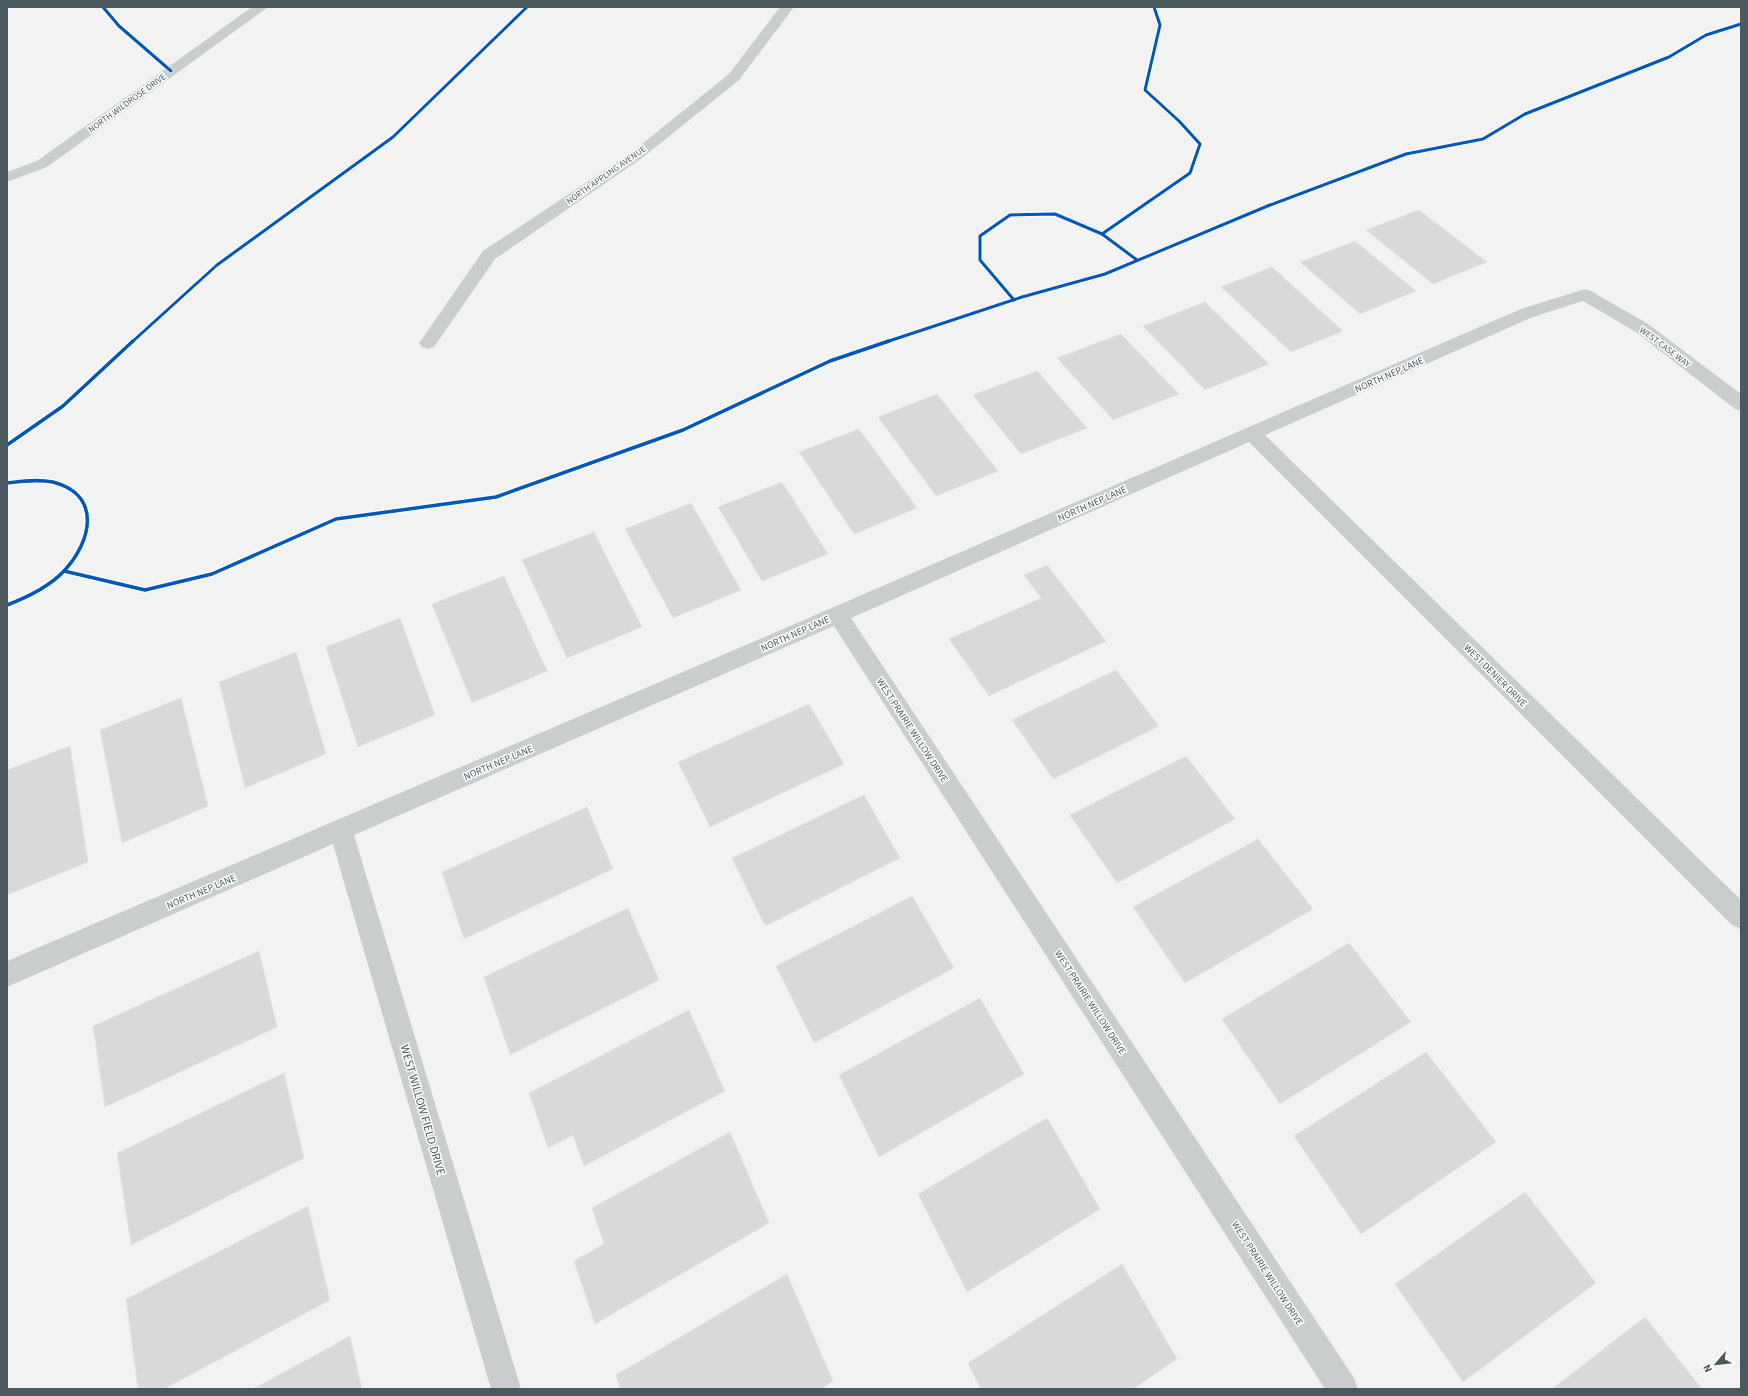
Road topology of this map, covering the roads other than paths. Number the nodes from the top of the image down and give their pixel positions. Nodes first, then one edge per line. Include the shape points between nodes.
1 (261, 7) edge
2 (787, 7) edge
3 (7, 177) edge
4 (1585, 294) joint
5 (428, 343) dead end
6 (1741, 404) edge
7 (1252, 434) junction
8 (838, 614) junction
9 (341, 830) junction
10 (1741, 917) edge
11 (7, 974) edge
12 (506, 1389) edge
13 (1343, 1389) edge

1 - 3 street, NORTH WILDROSE DRIVE via 42,164
2 - 5 street, NORTH APPLING AVENUE via 734,77 637,155 489,255
4 - 6 street, WEST CASE WAY via 1642,328
4 - 7 street, NORTH NEP LANE via 1527,313
7 - 8 street, NORTH NEP LANE
7 - 10 street, WEST DENIER DRIVE
8 - 9 street, NORTH NEP LANE
8 - 13 street, WEST PRAIRIE WILLOW DRIVE
9 - 11 street, NORTH NEP LANE
9 - 12 street, WEST WILLOW FIELD DRIVE

